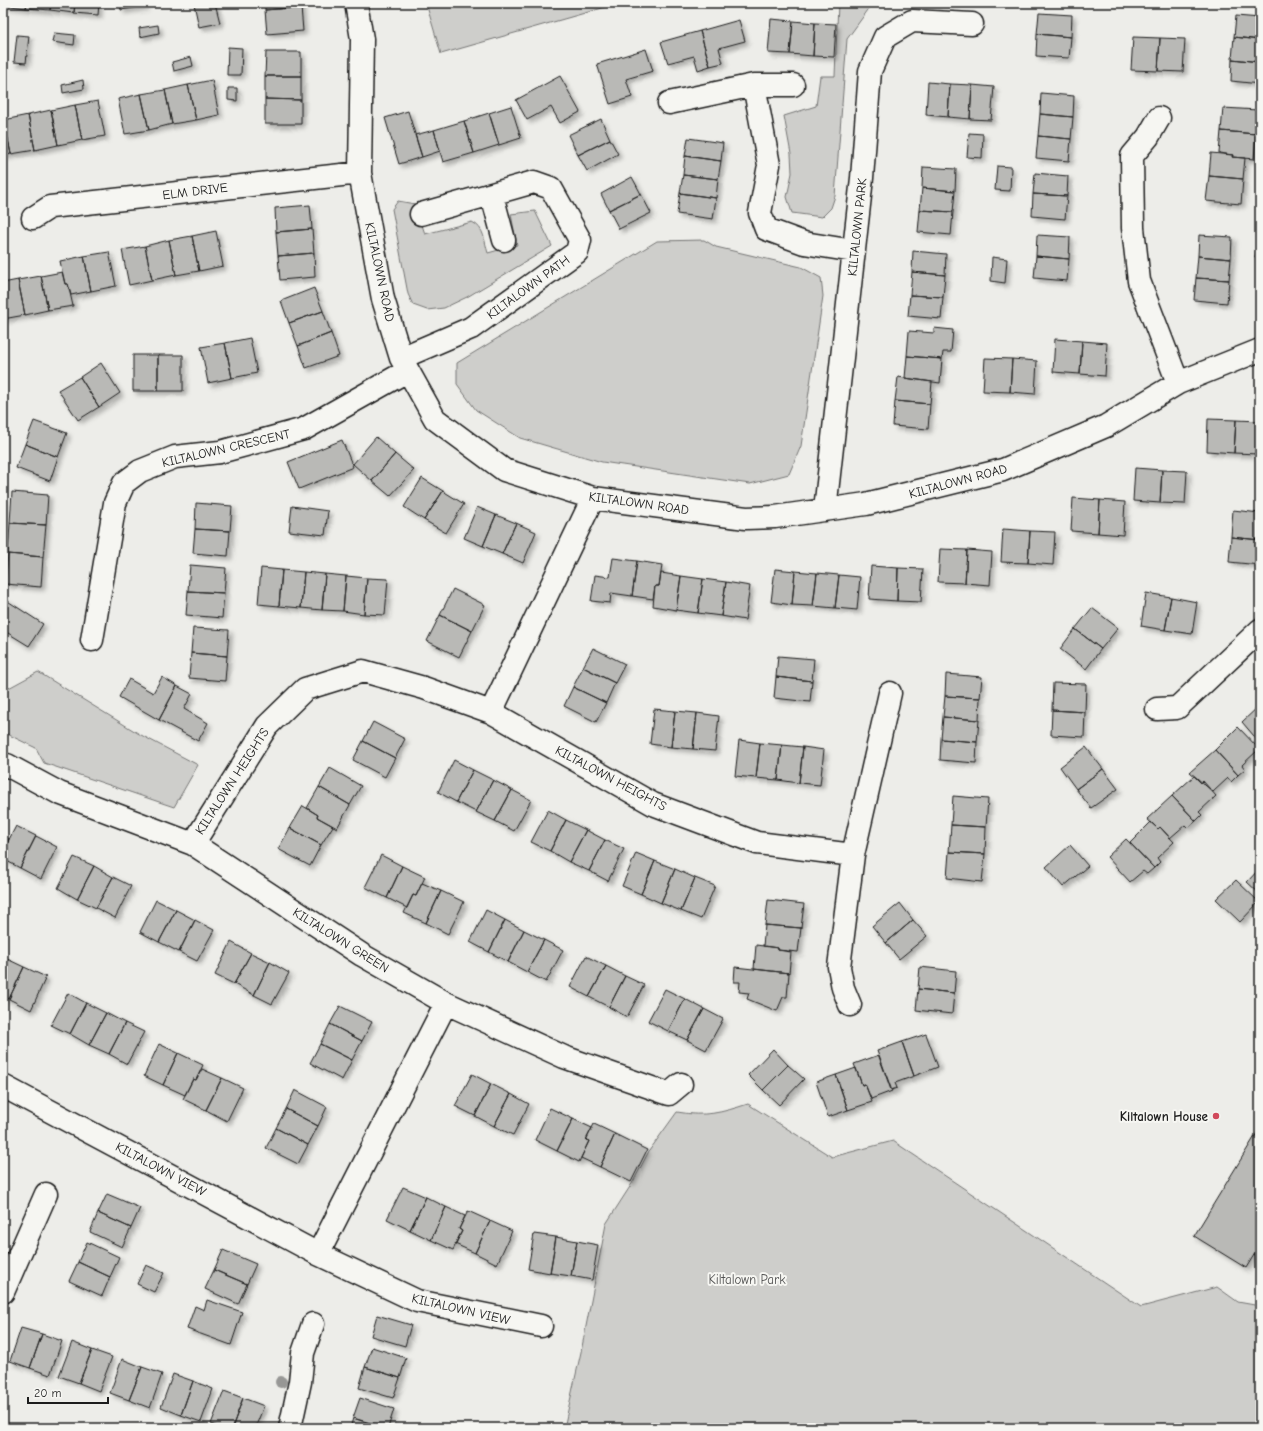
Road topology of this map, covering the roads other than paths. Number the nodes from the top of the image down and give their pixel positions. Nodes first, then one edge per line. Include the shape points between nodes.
1 (356, 3) edge
2 (972, 24) dead end
3 (754, 85) junction
4 (793, 85) dead end
5 (669, 102) dead end
6 (1159, 118) dead end
7 (360, 173) junction
8 (492, 195) junction
9 (421, 214) dead end
10 (33, 218) dead end
11 (504, 240) dead end
12 (854, 251) junction
13 (1260, 350) edge
14 (404, 365) junction
15 (1178, 383) junction
16 (593, 498) junction
17 (825, 510) junction
18 (1260, 630) edge
19 (92, 640) dead end
20 (890, 693) dead end
21 (1157, 709) dead end
22 (491, 712) junction
23 (8, 765) dead end
24 (193, 844) junction
25 (853, 856) junction
26 (446, 1003) junction
27 (850, 1005) dead end
28 (681, 1084) dead end
29 (3, 1086) edge
30 (46, 1194) dead end
31 (318, 1254) junction
32 (3, 1292) edge
33 (312, 1324) dead end
34 (541, 1326) dead end
35 (290, 1428) edge

1 - 7 street, KILTALOWN ROAD via 362,39
2 - 12 street, KILTALOWN PARK via 912,21 885,37 870,70
3 - 4 street
3 - 5 street
3 - 12 street via 769,165 760,213 766,229 804,243
6 - 15 street via 1148,137 1132,156 1134,237 1139,281
7 - 10 street, ELM DRIVE via 50,207
7 - 14 street, KILTALOWN ROAD via 383,299
8 - 9 street, KILTALOWN PATH
8 - 11 street
8 - 14 street, KILTALOWN PATH via 534,182 551,188 580,240 577,252 471,328
12 - 17 street, KILTALOWN PARK
13 - 15 street, KILTALOWN ROAD
14 - 16 street, KILTALOWN ROAD via 435,418 504,470
14 - 19 street, KILTALOWN CRESCENT via 304,430 220,452 175,458 140,471 124,483 115,503
15 - 17 street, KILTALOWN ROAD via 1106,426 1003,470 881,501
16 - 17 street, KILTALOWN ROAD via 746,518
16 - 22 street
18 - 21 street via 1177,708
20 - 25 street
22 - 24 street, KILTALOWN HEIGHTS via 424,688 363,671 305,688 267,726
22 - 25 street, KILTALOWN HEIGHTS via 653,804 757,843
23 - 24 street, KILTALOWN GREEN via 59,793
24 - 26 street, KILTALOWN GREEN via 362,955
25 - 27 street via 839,967
26 - 28 street, KILTALOWN GREEN via 564,1057 669,1094
26 - 31 street
29 - 31 street, KILTALOWN VIEW
30 - 32 street
31 - 34 street, KILTALOWN VIEW via 418,1301
33 - 35 street via 303,1353

